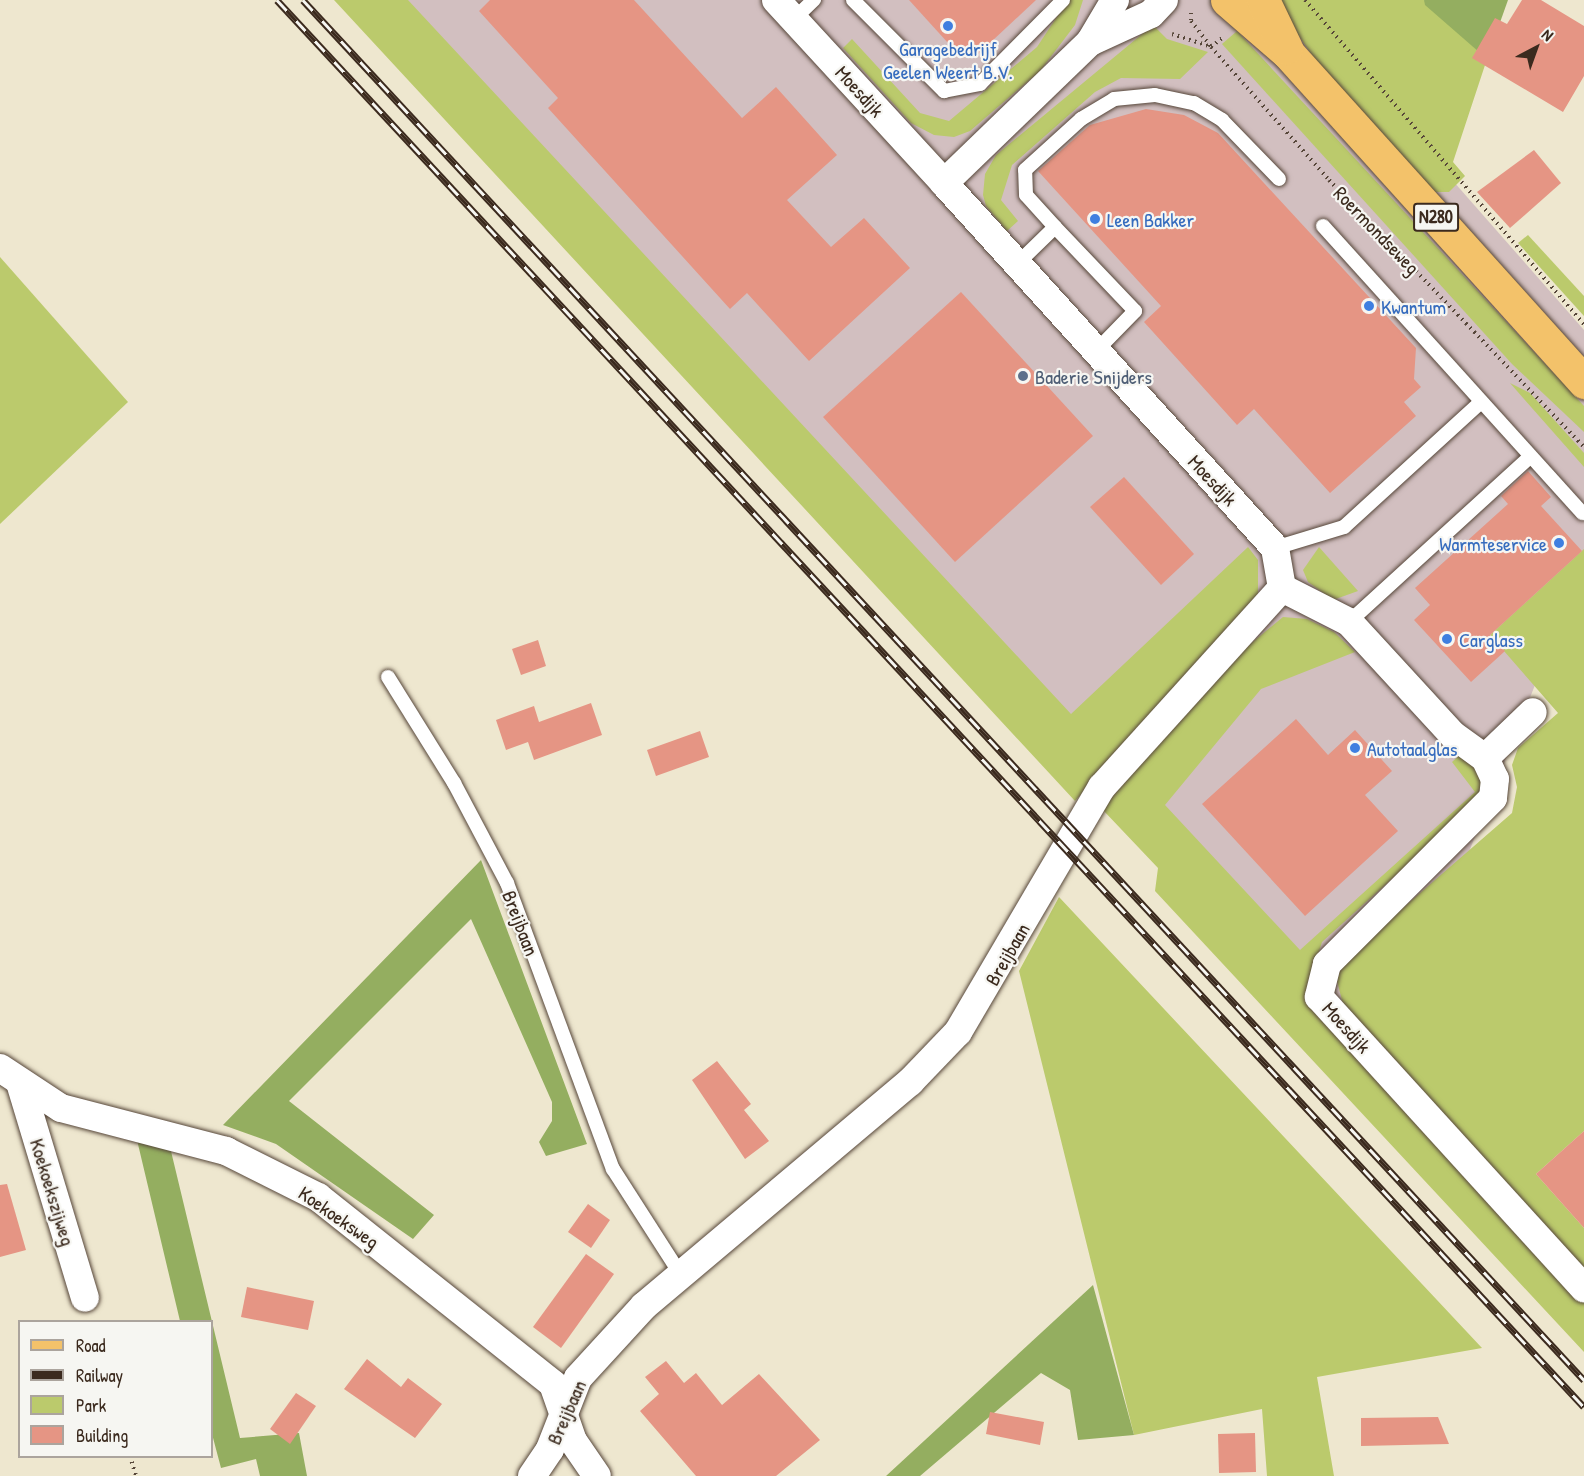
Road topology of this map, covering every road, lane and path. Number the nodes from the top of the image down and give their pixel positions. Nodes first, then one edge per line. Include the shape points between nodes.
1 (853, 0) edge
2 (1063, 0) edge
3 (1115, 0) edge
4 (1164, 0) edge
5 (1191, 0) edge
6 (1227, 0) edge
7 (1263, 0) edge
8 (1305, 0) edge
9 (795, 6) edge
10 (1090, 42) junction
11 (1288, 53) junction
12 (1279, 179) dead end
13 (944, 183) junction
14 (1323, 226) dead end
15 (1055, 227) junction
16 (1017, 264) junction
17 (1584, 324) edge
18 (1095, 352) junction
19 (1584, 382) edge
20 (1481, 402) junction
21 (1584, 447) edge
22 (1530, 457) junction
23 (1582, 513) dead end
24 (1275, 548) junction
25 (1282, 588) junction
26 (1349, 622) junction
27 (388, 677) dead end
28 (1533, 712) dead end
29 (1485, 758) junction
30 (10, 1077) edge
31 (681, 1275) junction
32 (1584, 1288) edge
33 (85, 1298) dead end
34 (563, 1411) junction
35 (130, 1458) edge
36 (135, 1476) edge
37 (532, 1476) edge
38 (597, 1476) edge

1 - 2 lane via 944,91 980,84
3 - 10 street
4 - 10 street via 1150,14
5 - 21 path, Roermondseweg via 1191,21 1211,46 1329,180
6 - 11 main road, N280
7 - 11 main road, N280
8 - 17 path
9 - 13 street, Moesdijk
10 - 13 street
11 - 19 main road, N280
12 - 15 lane via 1231,128 1194,104 1155,95 1114,99 1082,119 1025,170 1026,195
13 - 16 street, Moesdijk
14 - 20 lane, Roermondseweg
15 - 16 lane
15 - 18 lane via 1135,311
16 - 18 street, Moesdijk
18 - 24 street, Moesdijk
20 - 22 lane, Roermondseweg
20 - 24 lane via 1344,527
22 - 23 lane, Roermondseweg
22 - 26 lane
24 - 25 street
25 - 26 street
25 - 31 street, Breijbaan via 1102,787 958,1032 910,1082
26 - 29 street via 1453,735
27 - 31 lane, Breijbaan via 454,783 507,883 613,1169
28 - 29 street
29 - 32 street, Moesdijk via 1495,779 1493,798 1327,964 1319,997
30 - 33 street, Koekoekszijweg
30 - 34 street, Koekoeksweg via 61,1108 226,1151 318,1197 553,1384
31 - 34 street, Breijbaan via 578,1378
34 - 37 street, Breijbaan via 550,1449
34 - 38 street, Koekoeksweg via 573,1441
35 - 36 path

